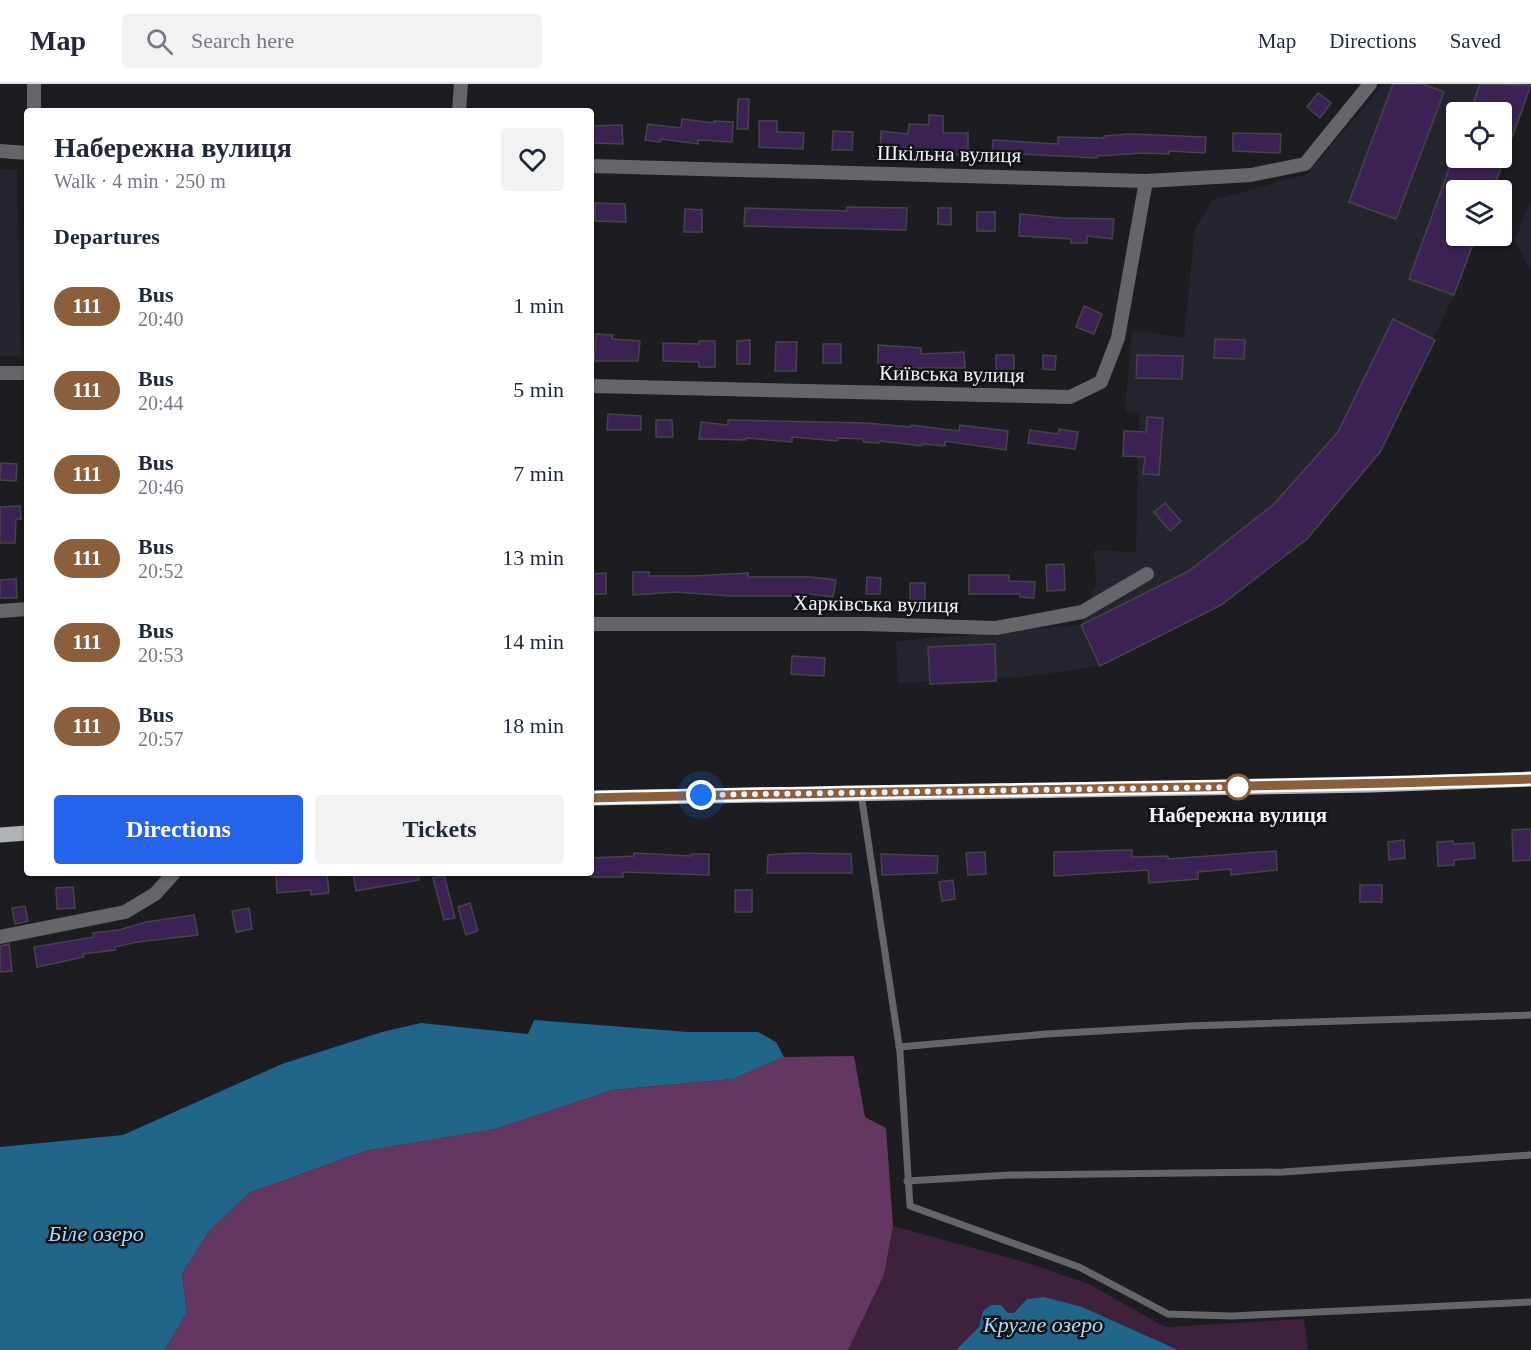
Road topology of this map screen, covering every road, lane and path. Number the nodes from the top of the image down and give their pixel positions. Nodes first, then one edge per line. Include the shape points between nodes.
1 (34, 84) edge
2 (461, 84) edge
3 (1370, 84) edge
4 (34, 108) edge
5 (459, 108) edge
6 (0, 151) edge
7 (24, 153) edge
8 (594, 166) edge
9 (1146, 180) junction
10 (0, 373) edge
11 (24, 373) edge
12 (594, 386) edge
13 (1147, 574) dead end
14 (24, 609) edge
15 (0, 611) edge
16 (594, 624) edge
17 (1531, 779) edge
18 (861, 791) junction
19 (594, 798) edge
20 (24, 833) edge
21 (0, 835) edge
22 (171, 876) edge
23 (0, 937) edge
24 (1531, 1015) edge
25 (899, 1047) junction
26 (1531, 1155) edge
27 (907, 1182) junction
28 (1531, 1302) edge

1 - 4 street
2 - 5 street
3 - 9 street, Шкільна вулиця via 1305,164 1251,175
6 - 7 street
8 - 9 street, Шкільна вулиця
9 - 12 street, Київська вулиця via 1118,338 1101,382 1070,397
10 - 11 street
13 - 16 street, Харківська вулиця via 1082,612 996,628
14 - 15 street
17 - 18 main road
18 - 19 main road
18 - 25 lane
20 - 21 main road
22 - 23 street via 155,894 125,912
24 - 25 lane via 1188,1026
25 - 27 lane
26 - 27 lane via 1282,1172 1009,1175
27 - 28 lane via 910,1206 1079,1267 1168,1314 1232,1316

